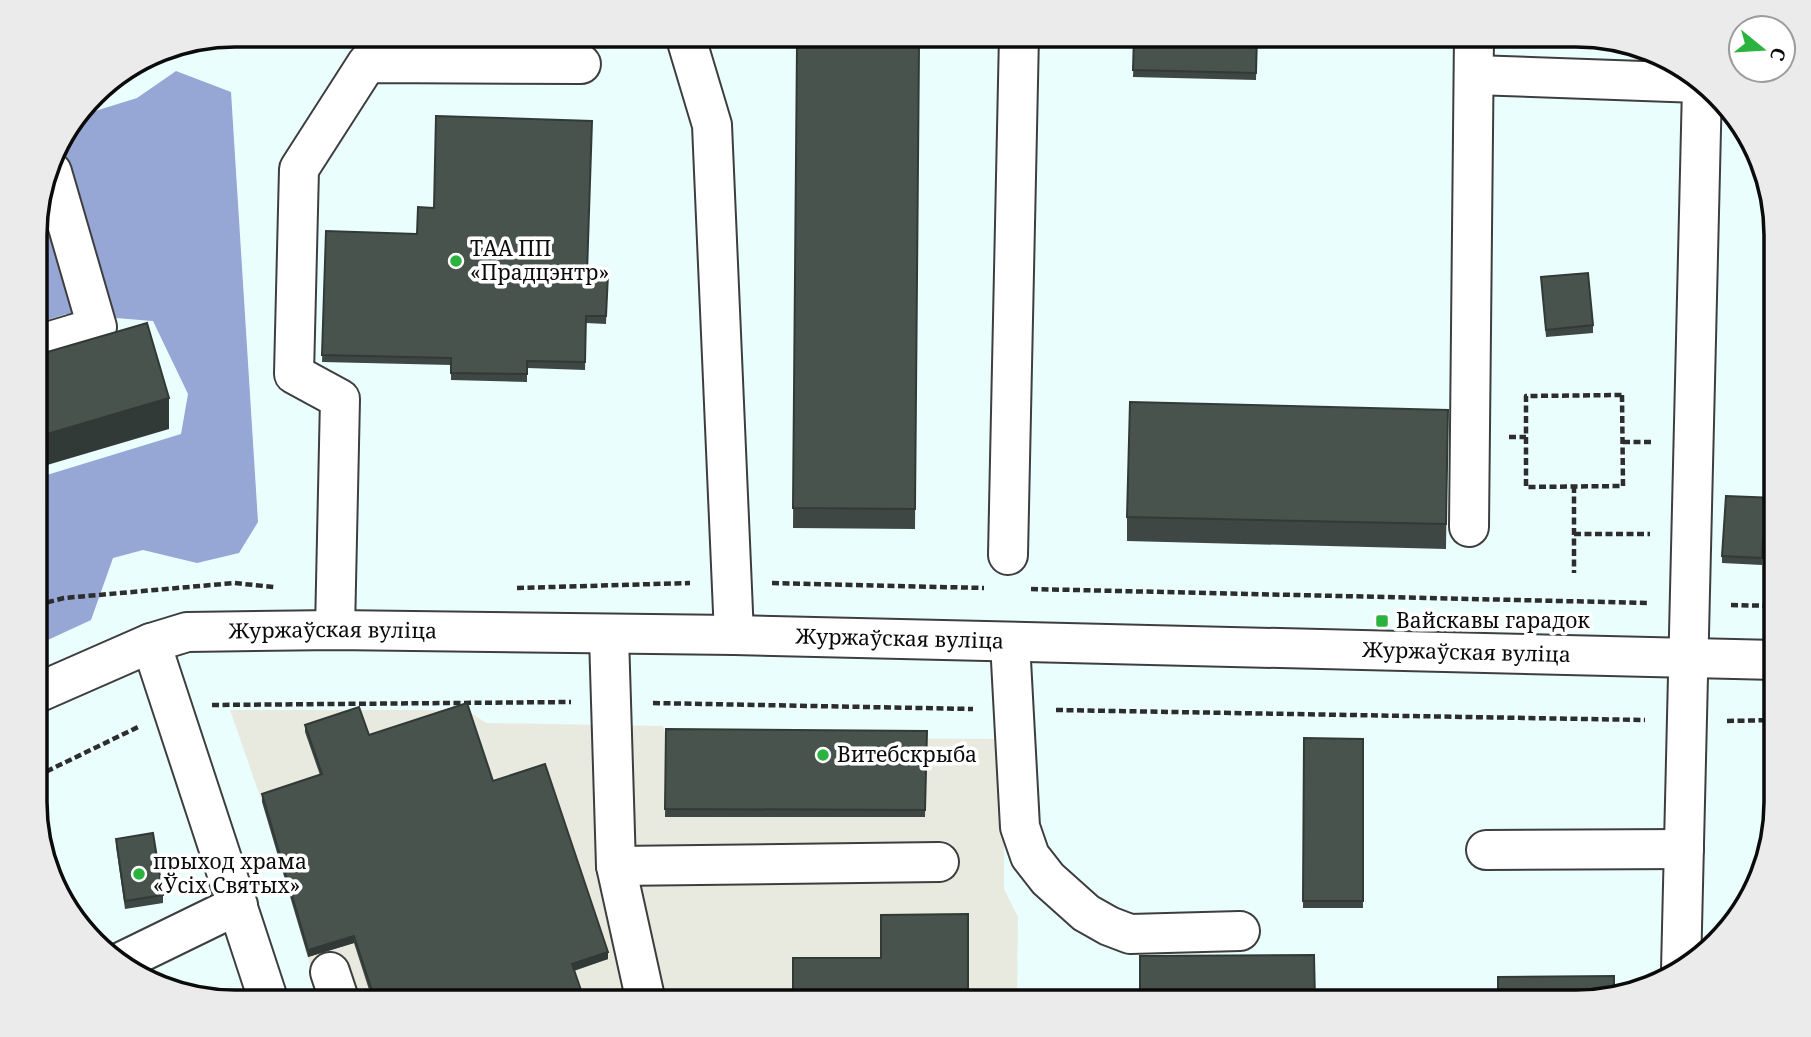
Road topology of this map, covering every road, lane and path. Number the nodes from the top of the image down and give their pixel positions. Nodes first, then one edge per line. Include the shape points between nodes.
1 (689, 47) edge
2 (1019, 47) edge
3 (1474, 47) edge
4 (581, 64) dead end
5 (1474, 75) junction
6 (1687, 84) edge
7 (1700, 94) edge
8 (55, 183) edge
9 (47, 342) edge
10 (1573, 486) junction
11 (1469, 527) dead end
12 (1692, 533) junction
13 (1574, 534) junction
14 (1002, 571) joint
15 (1574, 573) dead end
16 (732, 582) junction
17 (514, 588) dead end
18 (1024, 589) dead end
19 (337, 593) junction
20 (47, 602) edge
21 (1691, 604) junction
22 (1763, 606) edge
23 (335, 630) junction
24 (734, 635) junction
25 (609, 636) junction
26 (1010, 642) junction
27 (151, 643) junction
28 (1690, 660) junction
29 (1763, 660) edge
30 (47, 689) edge
31 (611, 702) junction
32 (1014, 709) junction
33 (175, 710) junction
34 (1763, 720) edge
35 (1688, 721) junction
36 (47, 771) edge
37 (1684, 849) junction
38 (1486, 850) dead end
39 (939, 862) dead end
40 (617, 866) junction
41 (238, 905) junction
42 (1240, 932) dead end
43 (131, 957) edge
44 (1681, 957) edge
45 (265, 990) edge
46 (643, 990) edge

1 - 16 street via 712,125
2 - 14 street
3 - 5 street
4 - 19 street via 367,63 299,169 294,374 340,399
5 - 6 street
5 - 11 street
7 - 12 street
8 - 9 street via 97,327
10 - 10 path via 1623,486 1622,395 1526,396 1526,487
10 - 13 path
12 - 13 path
12 - 21 street
13 - 15 path
14 - 16 path
16 - 17 path
16 - 24 street
18 - 21 path
19 - 20 path via 234,583
19 - 23 street
21 - 22 path
21 - 28 street
23 - 25 street, Журжаўская вуліца
23 - 27 street, Журжаўская вуліца via 187,632
24 - 25 street, Журжаўская вуліца
24 - 26 street, Журжаўская вуліца
25 - 31 street
26 - 28 street, Журжаўская вуліца
26 - 32 street
27 - 30 street, Журжаўская вуліца
27 - 33 street
28 - 29 street, Журжаўская вуліца
28 - 35 street
31 - 32 path
31 - 33 path via 232,703
31 - 40 street
32 - 35 path
32 - 42 street via 1020,827 1030,856 1048,879 1086,913 1130,934
33 - 36 path
33 - 41 street
34 - 35 path
35 - 37 street
37 - 38 street
37 - 44 street
39 - 40 street
40 - 46 street
41 - 43 street
41 - 45 street

